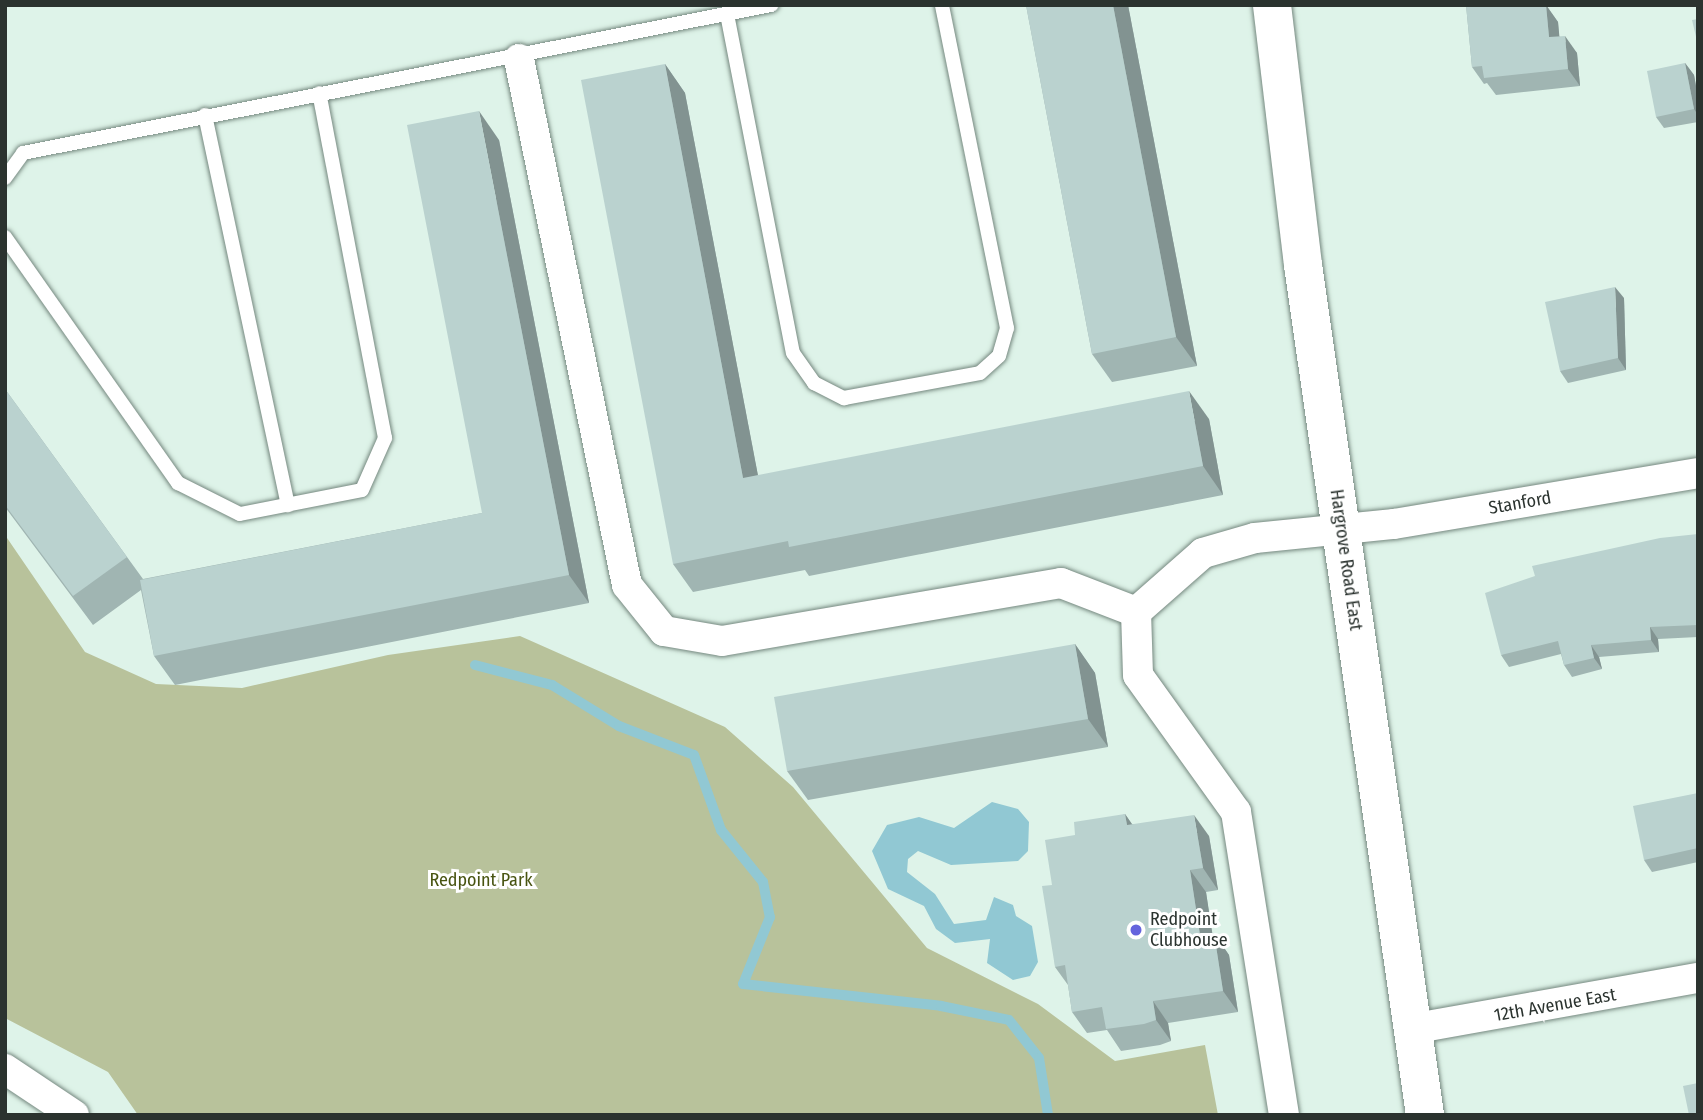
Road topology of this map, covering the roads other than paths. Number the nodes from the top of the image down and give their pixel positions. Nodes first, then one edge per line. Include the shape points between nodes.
1 (771, 5) edge
2 (942, 5) edge
3 (1272, 5) edge
4 (727, 14) junction
5 (519, 59) junction
6 (319, 93) junction
7 (205, 116) junction
8 (5, 178) edge
9 (5, 237) edge
10 (1698, 473) edge
11 (288, 505) junction
12 (1342, 530) junction
13 (1136, 612) junction
14 (1698, 978) edge
15 (1412, 1029) junction
16 (5, 1069) edge
17 (74, 1115) edge
18 (1284, 1115) edge
19 (1424, 1115) edge

1 - 4 lane
2 - 4 lane via 1007,328 999,356 980,373 844,398 814,383 793,353
3 - 12 main road, Hargrove Road East
4 - 5 lane
5 - 6 lane
5 - 13 street via 627,585 664,631 722,641 1061,583
6 - 7 lane
6 - 11 lane via 385,438 362,490
7 - 8 lane via 23,153
7 - 11 lane
9 - 11 lane via 178,483 240,514
10 - 12 street, Stanford
12 - 13 street, Stanford via 1255,538 1203,553
12 - 15 main road, Hargrove Road East
13 - 18 street via 1138,675 1237,812
14 - 15 street, 12th Avenue East
15 - 19 main road, Hargrove Road East
16 - 17 street

